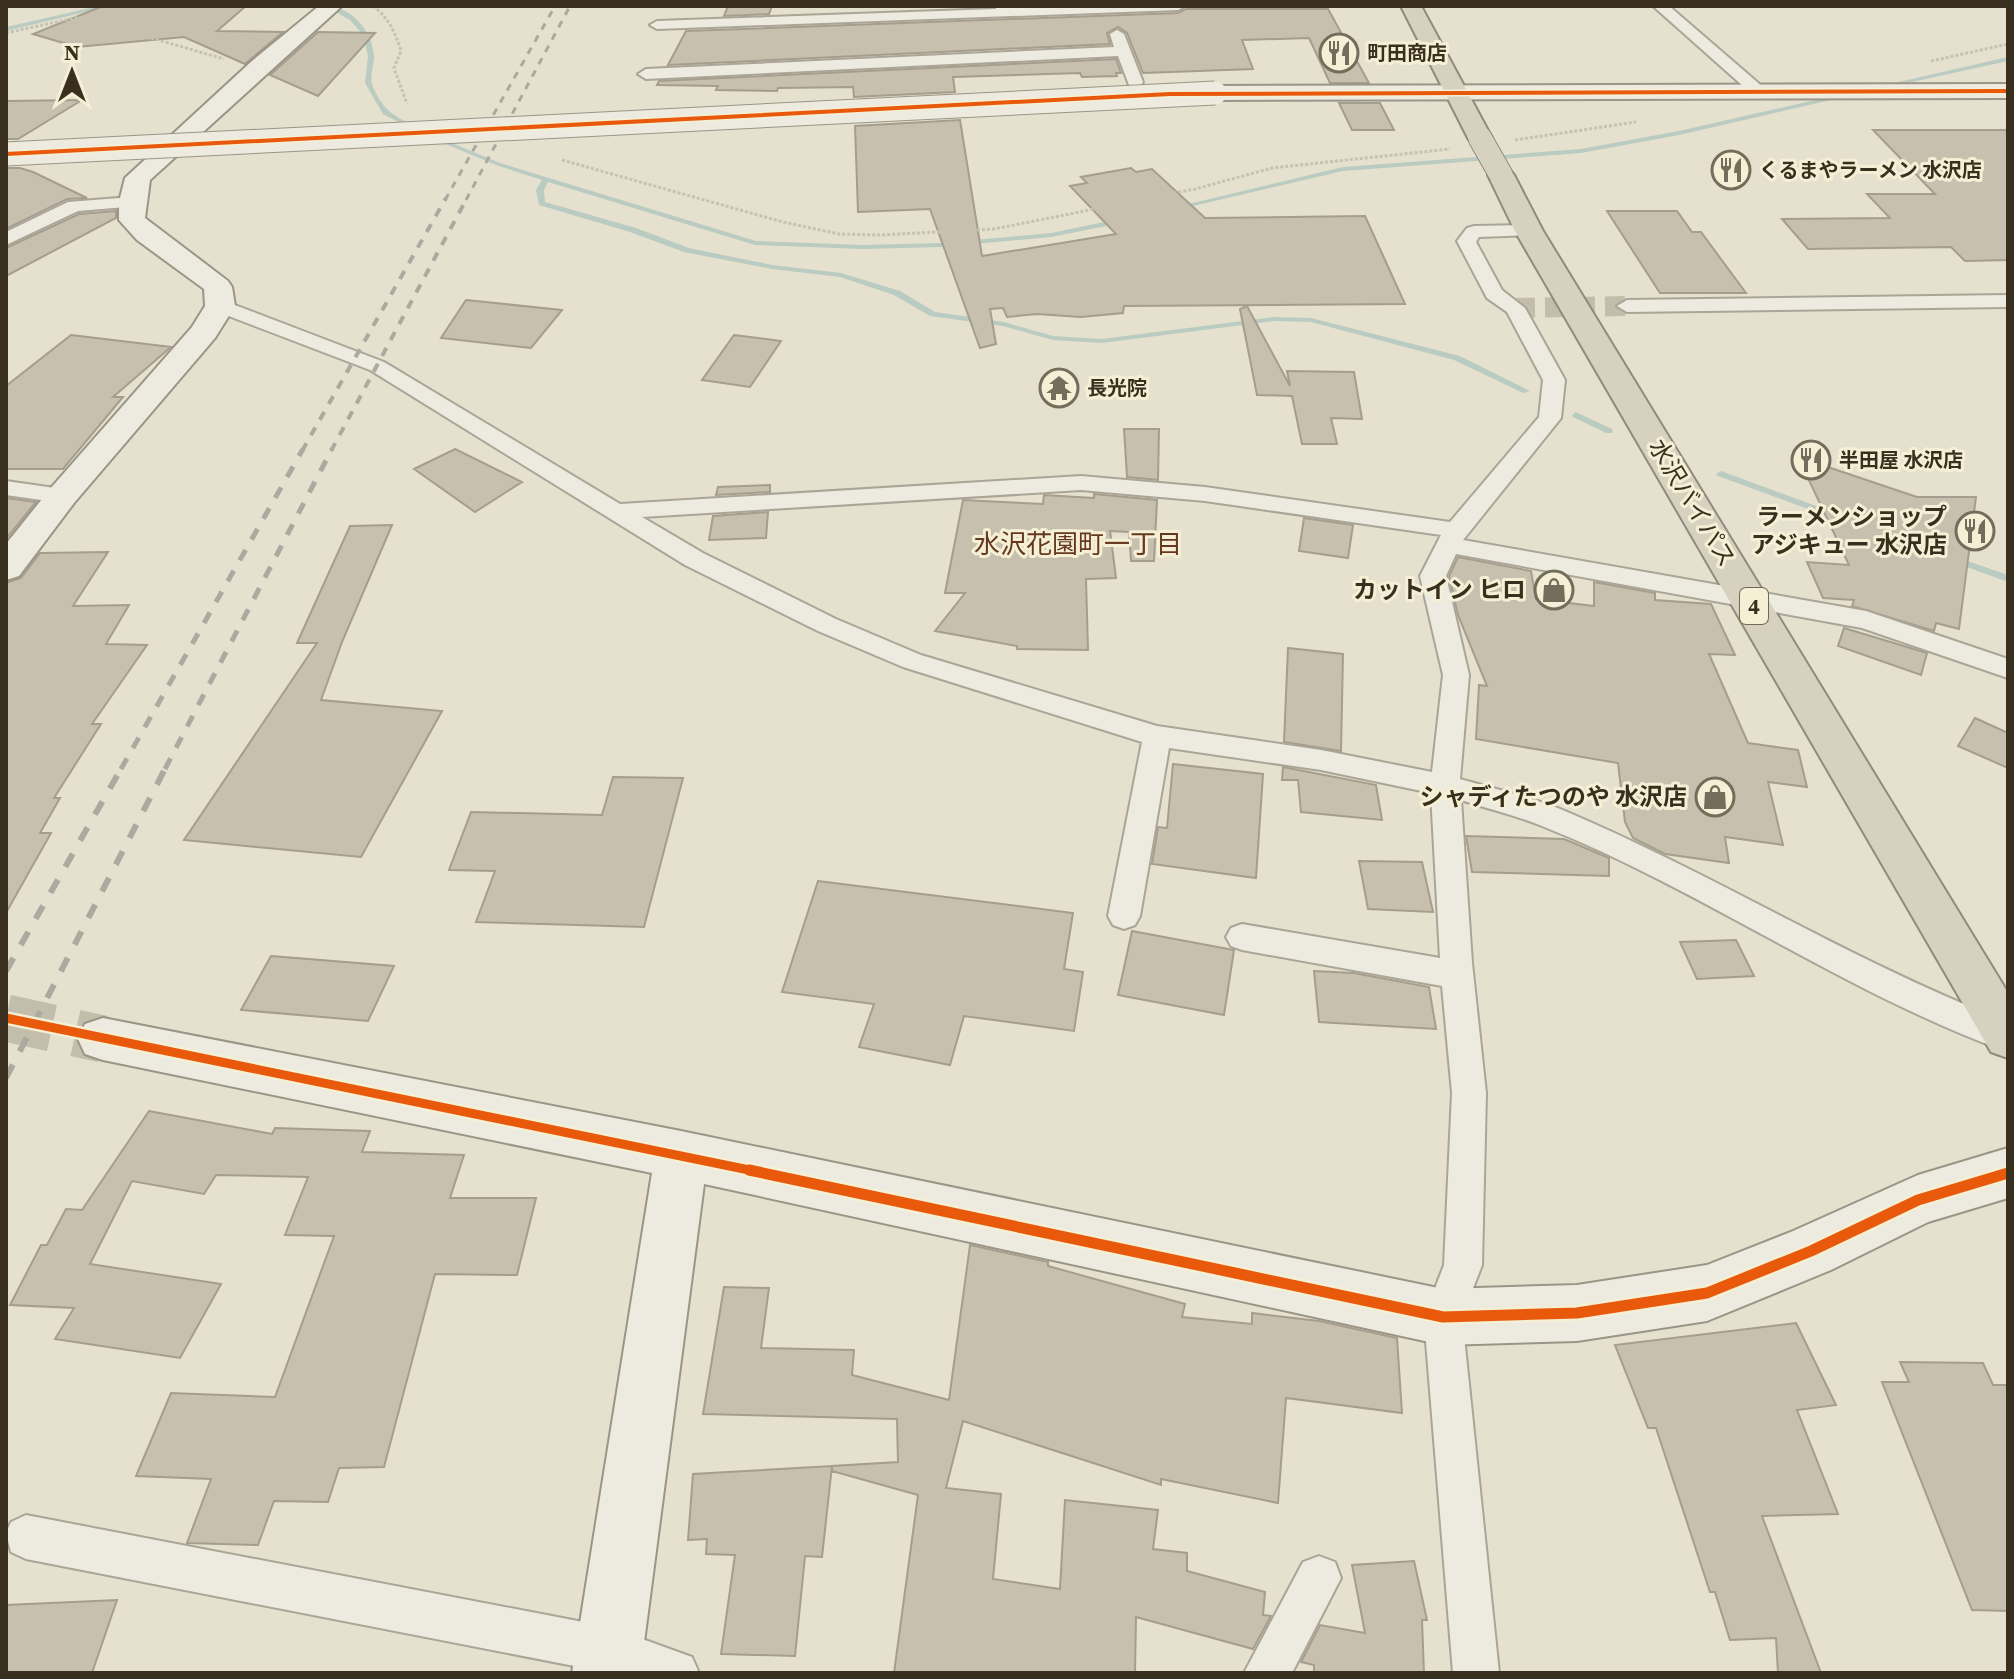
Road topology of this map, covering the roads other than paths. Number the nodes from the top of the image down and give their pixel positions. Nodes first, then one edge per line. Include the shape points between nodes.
1 (661, 6) edge
2 (1178, 6) edge
3 (1411, 6) edge
4 (1660, 6) edge
5 (1107, 7) edge
6 (1003, 9) edge
7 (326, 12) edge
8 (654, 39) junction
9 (1124, 51) junction
10 (1135, 82) dead end
11 (1455, 91) junction
12 (1758, 91) junction
13 (2005, 93) edge
14 (6, 154) edge
15 (132, 202) junction
16 (1529, 231) junction
17 (6, 239) edge
18 (2008, 301) edge
19 (220, 306) junction
20 (1627, 306) tunnel mouth
21 (6, 488) edge
22 (62, 496) junction
23 (615, 511) junction
24 (1452, 538) junction
25 (6, 568) edge
26 (1751, 601) junction
27 (2008, 669) edge
28 (1157, 736) junction
29 (1445, 785) junction
30 (1124, 916) dead end
31 (1242, 937) dead end
32 (1457, 975) junction
33 (2008, 1037) edge
34 (103, 1039) tunnel mouth
35 (681, 1155) junction
36 (2008, 1173) edge
37 (1443, 1317) junction
38 (26, 1537) dead end
39 (1319, 1578) dead end
40 (608, 1662) edge
41 (676, 1673) edge
42 (1267, 1673) edge
43 (1476, 1673) edge

1 - 8 street
2 - 5 street
3 - 11 highway, 水沢バイパス / 4
4 - 12 street
5 - 6 street
5 - 9 street
6 - 8 street via 722,29
7 - 15 street via 138,178
8 - 9 street via 646,78 718,65
9 - 10 street
11 - 12 street
11 - 14 street, bridge via 1215,93
11 - 16 highway, 水沢バイパス / 4, bridge via 1480,138 1506,158
12 - 13 street
15 - 17 street via 74,206
15 - 19 street via 132,220 218,287
16 - 24 street via 1474,232 1466,241 1494,294 1515,308 1554,380 1550,418
16 - 26 highway, 水沢バイパス / 4
18 - 20 street
19 - 22 street via 204,332
19 - 23 street via 377,366
21 - 22 street
22 - 25 street
23 - 24 street via 1081,483 1205,494
23 - 28 street via 748,587 912,661
24 - 26 street
24 - 29 street via 1433,576 1456,675
26 - 27 street via 1866,620
26 - 33 highway, 水沢バイパス / 4
28 - 29 street
28 - 30 street
29 - 32 street
29 - 33 street via 1551,817 1676,875 1919,1002
31 - 32 street
32 - 37 street via 1469,1093 1463,1265
34 - 35 street
35 - 37 street
35 - 40 street
36 - 37 street via 1918,1200 1707,1293 1577,1313
37 - 43 street
38 - 40 street
39 - 42 street
40 - 41 street

